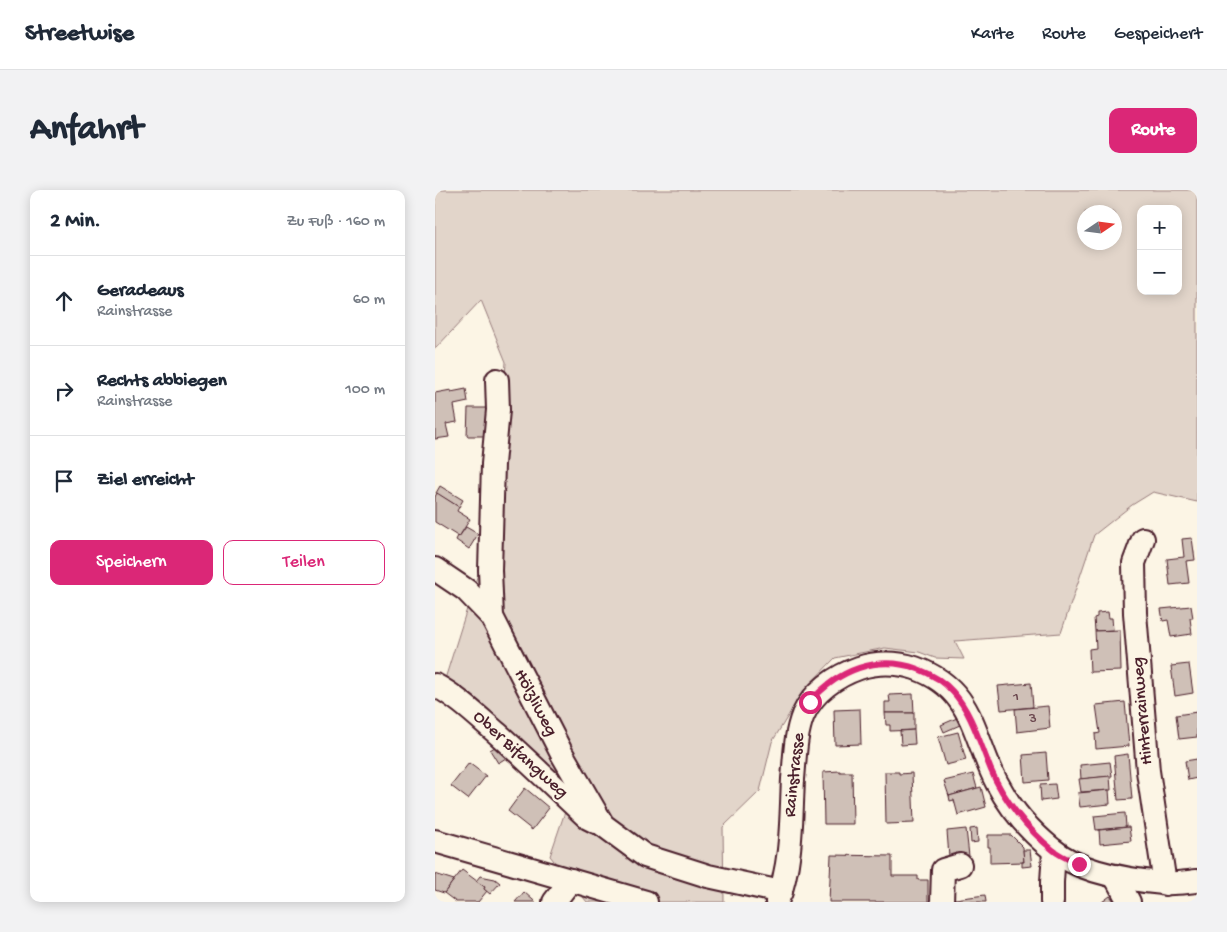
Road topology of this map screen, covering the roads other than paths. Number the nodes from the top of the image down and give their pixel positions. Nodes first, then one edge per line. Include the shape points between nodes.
1 (497, 380) dead end
2 (1143, 539) dead end
3 (435, 569) edge
4 (491, 617) junction
5 (435, 686) edge
6 (603, 825) junction
7 (435, 841) edge
8 (1053, 851) junction
9 (960, 865) dead end
10 (1115, 876) junction
11 (571, 880) junction
12 (1197, 881) edge
13 (1165, 884) junction
14 (779, 897) edge
15 (554, 902) edge
16 (646, 902) edge
17 (942, 902) edge
18 (1052, 902) edge
19 (1129, 902) edge

1 - 4 street, Hölzliweg
2 - 13 street, Hinterrainweg via 1134,563 1135,613 1147,771
3 - 4 street via 466,590
4 - 6 street, Hölzliweg
5 - 6 street, Ober Bifangweg via 473,712 588,818
6 - 14 street, Hölzliweg via 645,856
7 - 11 street
8 - 10 street, Rainstrasse
8 - 14 street, Rainstrasse via 1004,796 968,713 953,691 940,680 909,666 881,663 851,671 828,684 810,702 803,716 795,752 787,869
8 - 18 street
9 - 17 street via 943,870
10 - 13 street, Rainstrasse
10 - 19 street
11 - 15 street
11 - 16 street
12 - 13 street, Rainstrasse

